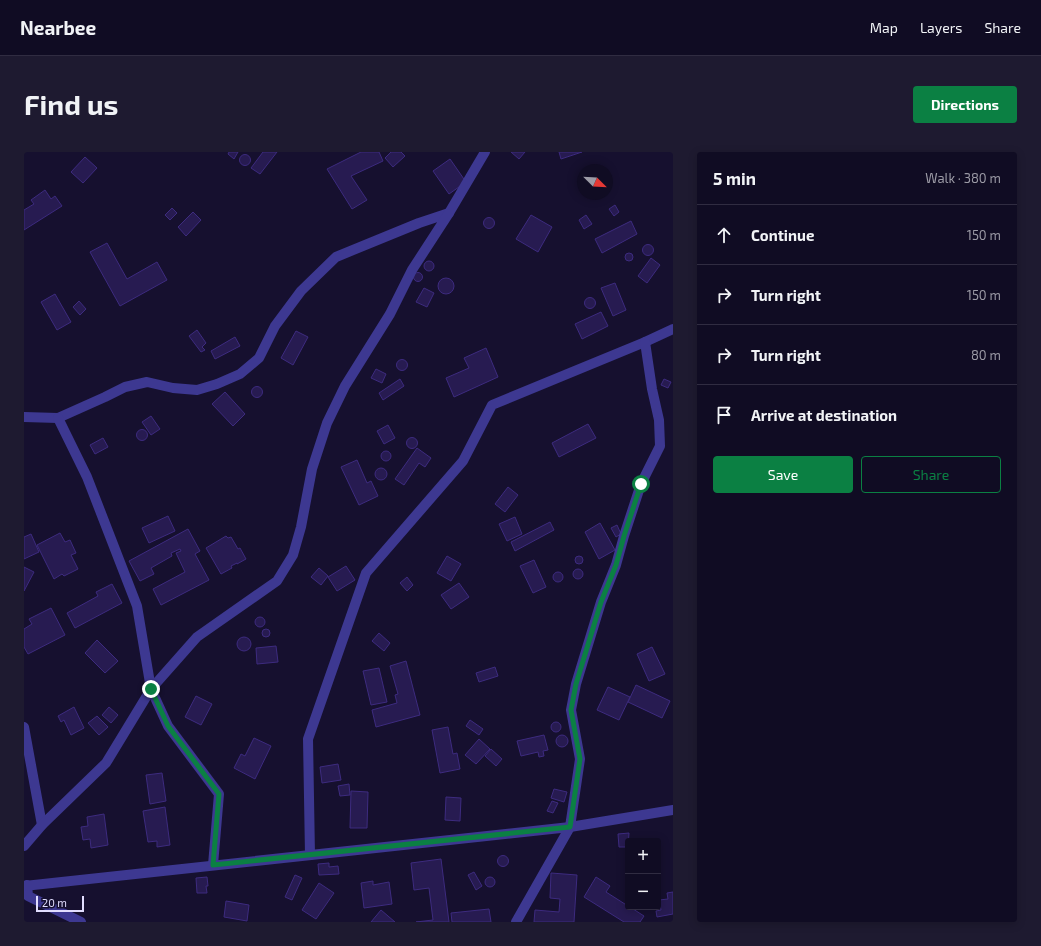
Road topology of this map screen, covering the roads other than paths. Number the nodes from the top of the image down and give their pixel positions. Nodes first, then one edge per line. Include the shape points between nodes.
1 (485, 152) edge
2 (449, 213) junction
3 (673, 330) edge
4 (645, 342) junction
5 (24, 417) edge
6 (58, 418) junction
7 (151, 689) junction
8 (24, 727) edge
9 (673, 810) edge
10 (42, 825) junction
11 (570, 827) junction
12 (24, 846) edge
13 (310, 855) junction
14 (213, 865) junction
15 (25, 886) edge
16 (81, 922) edge
17 (516, 922) edge

1 - 2 street
2 - 6 street via 336,257 301,291 275,326 259,358 240,374 197,390 147,382 125,386
2 - 7 street via 412,270 390,314 345,386 327,424 312,469 293,554 277,581 197,637
3 - 4 street
4 - 11 street via 659,420 660,446 641,484 576,684 571,710 580,759
4 - 13 street via 492,405 463,461 366,573 308,739
5 - 6 street
6 - 7 street via 87,476 137,606
7 - 10 street via 106,763
7 - 14 street via 168,726 219,794
8 - 10 street
9 - 11 street
10 - 12 street
11 - 13 street
11 - 17 street
13 - 14 street
14 - 15 street
15 - 16 street via 28,896

